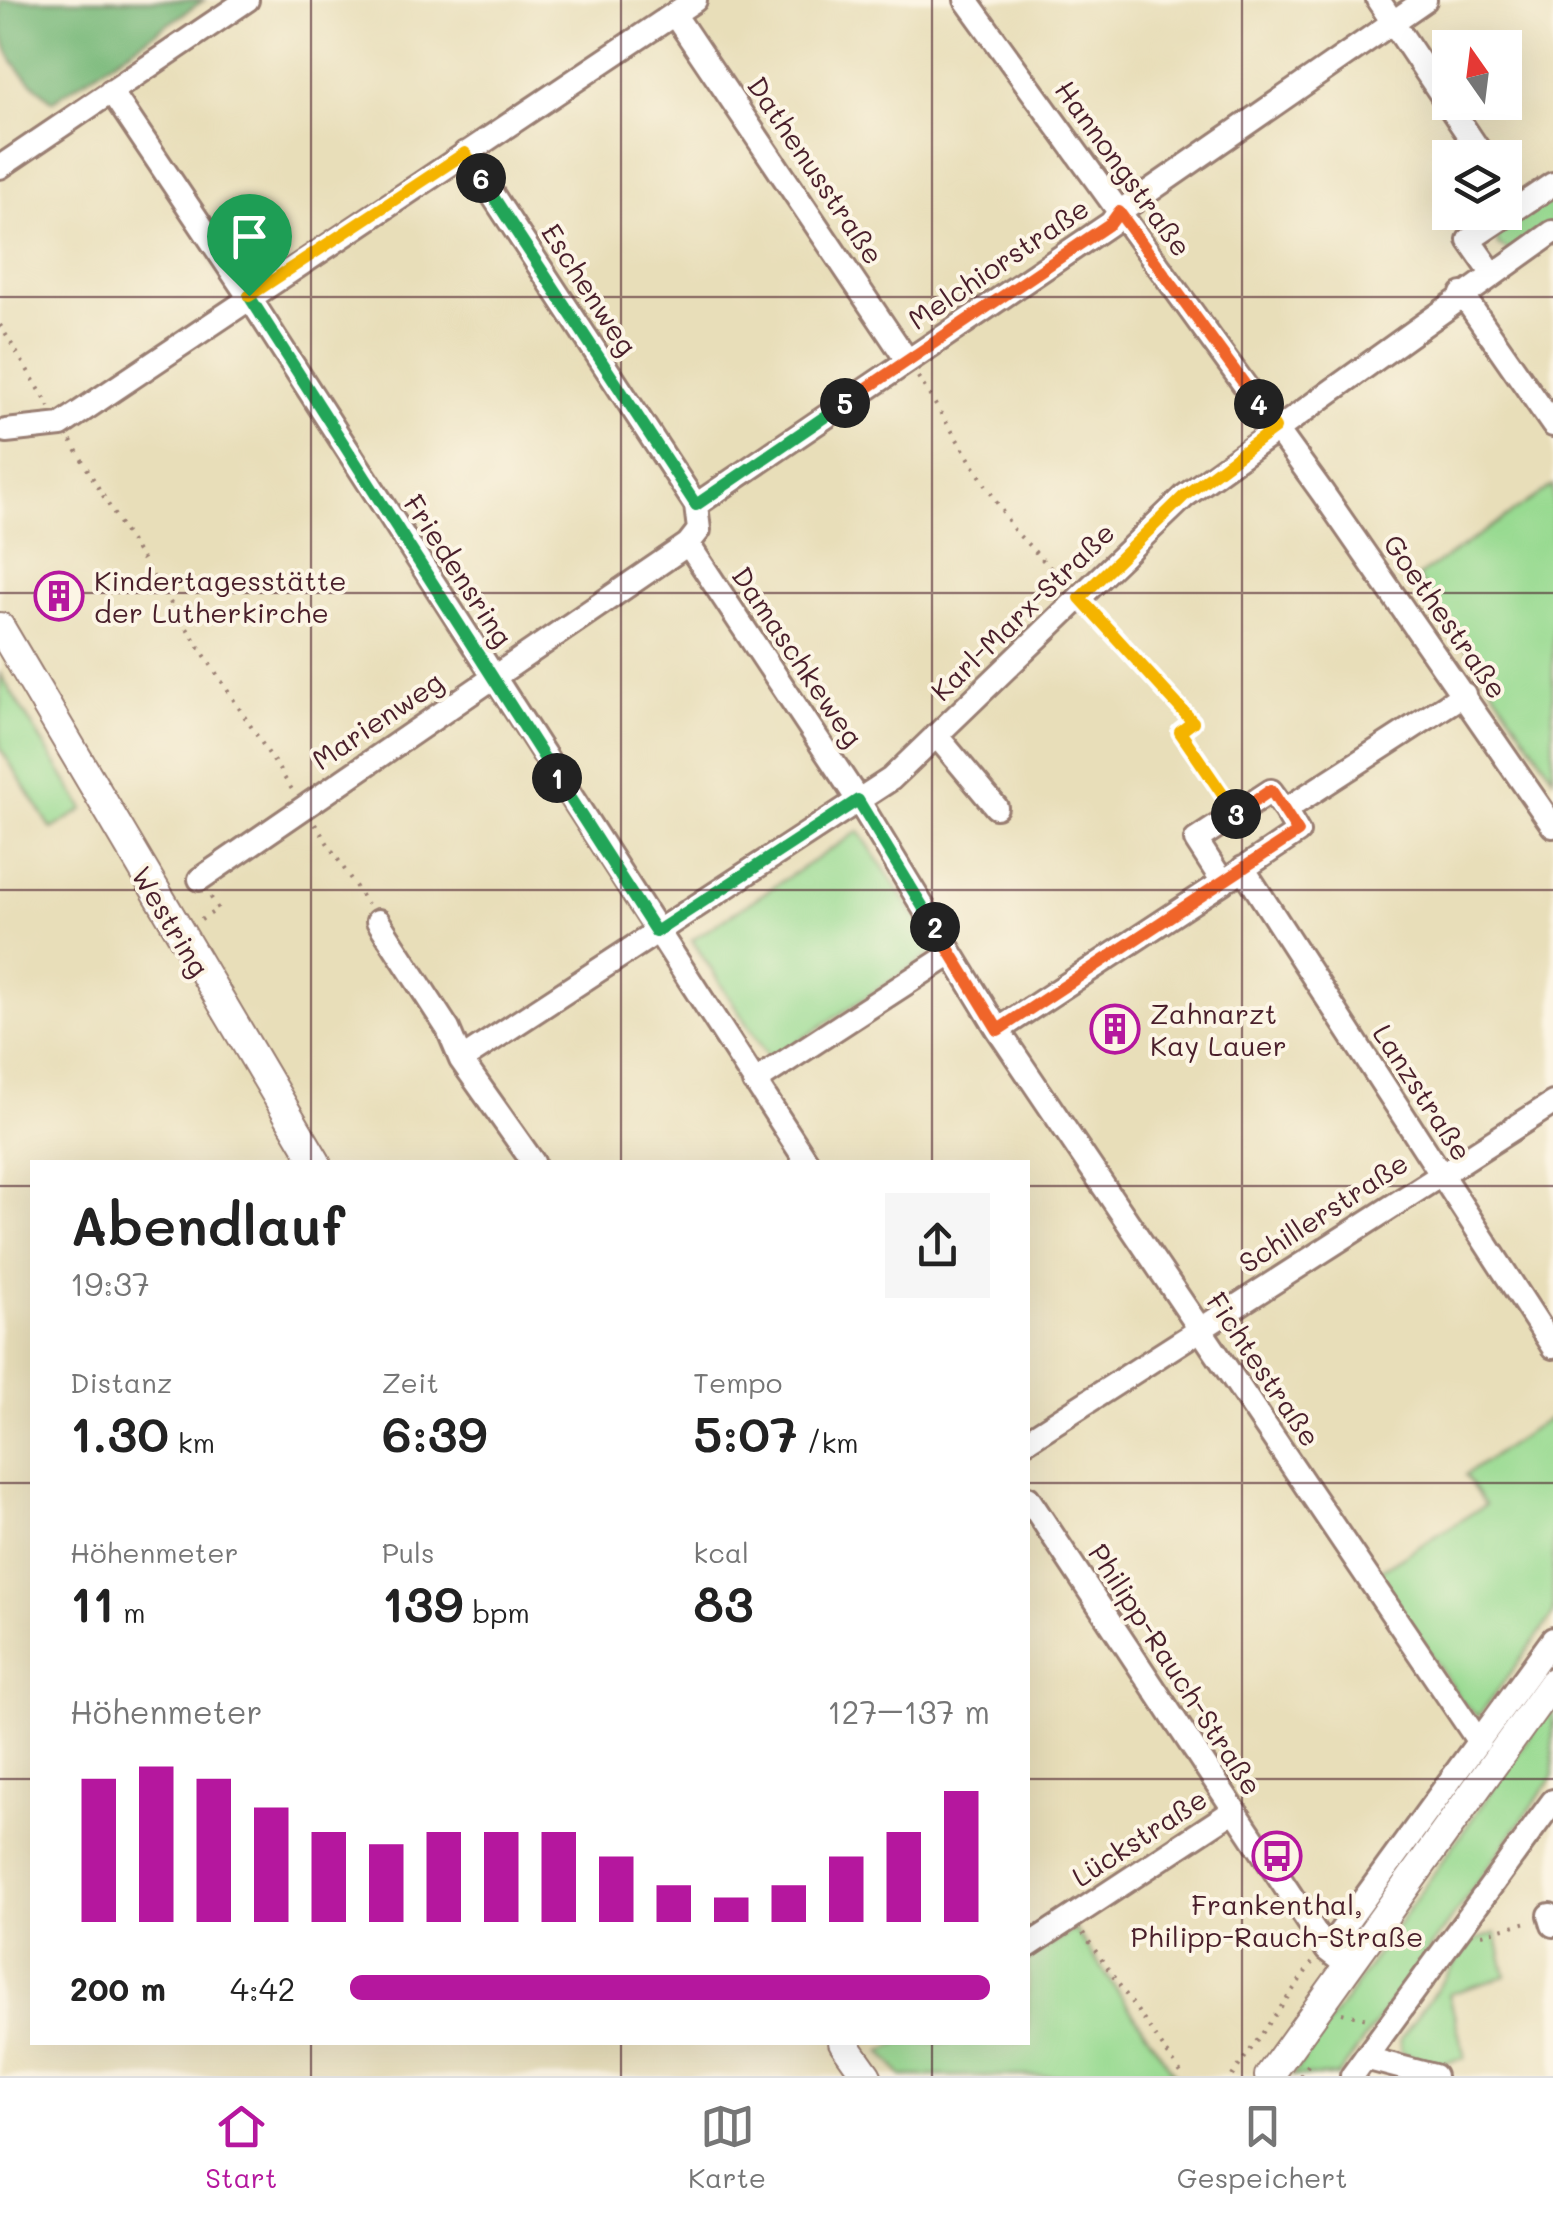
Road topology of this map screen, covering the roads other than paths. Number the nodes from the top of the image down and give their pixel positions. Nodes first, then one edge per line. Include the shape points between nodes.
1 (247, 0) edge
2 (695, 0) edge
3 (966, 0) edge
4 (1378, 0) edge
5 (1424, 0) edge
6 (674, 14) junction
7 (1392, 22) junction
8 (111, 91) junction
9 (1472, 140) edge
10 (465, 153) junction
11 (0, 167) edge
12 (1553, 184) edge
13 (1522, 194) edge
14 (1119, 212) junction
15 (1479, 230) edge
16 (1553, 232) edge
17 (1492, 274) junction
18 (1462, 294) junction
19 (249, 296) junction
20 (908, 360) junction
21 (1553, 424) edge
22 (1275, 428) junction
23 (6, 431) dead end
24 (696, 505) junction
25 (688, 544) junction
26 (0, 627) edge
27 (0, 640) edge
28 (492, 678) junction
29 (27, 679) junction
30 (1464, 694) junction
31 (936, 735) junction
32 (858, 800) junction
33 (996, 807) dead end
34 (1285, 810) junction
35 (1553, 826) edge
36 (1233, 875) junction
37 (200, 878) road end
38 (378, 921) road end
39 (656, 932) junction
40 (951, 954) junction
41 (998, 1030) junction
42 (461, 1060) junction
43 (754, 1082) junction
44 (1553, 1103) edge
45 (315, 1160) edge
46 (533, 1160) edge
47 (806, 1160) edge
48 (1439, 1173) junction
49 (1200, 1328) junction
50 (1553, 1348) edge
51 (1030, 1439) edge
52 (1030, 1501) edge
53 (1553, 1639) edge
54 (1553, 1682) edge
55 (1479, 1742) junction
56 (1233, 1810) junction
57 (1549, 1813) edge
58 (1030, 1945) edge
59 (1338, 1958) junction
60 (845, 2045) edge
61 (1358, 2067) edge
62 (1270, 2075) edge
63 (867, 2076) edge
64 (1434, 2076) edge

1 - 8 street
2 - 6 street
3 - 14 street, Hannongstraße
4 - 7 street
5 - 7 street, Melchiorstraße
6 - 10 street
6 - 20 street, Dathenusstraße
7 - 9 street
7 - 14 street, Melchiorstraße
8 - 11 street
8 - 19 street, Friedensring
10 - 19 street
10 - 24 street, Eschenweg
12 - 13 street
14 - 20 street, Melchiorstraße
14 - 22 street, Hannongstraße
15 - 17 street via 1469,240
16 - 17 street, Karl-Marx-Straße
17 - 18 street, Karl-Marx-Straße
18 - 21 street
18 - 22 street, Karl-Marx-Straße
19 - 23 street via 61,425
19 - 28 street, Friedensring
20 - 24 street, Melchiorstraße
22 - 30 street, Goethestraße
22 - 31 street, Karl-Marx-Straße via 1184,496
24 - 25 street via 699,530
25 - 28 street, Marienweg
25 - 32 street, Damaschkeweg
26 - 29 main road, Westring
27 - 29 main road, Westring
28 - 37 street, Marienweg
28 - 39 street, Friedensring
29 - 45 main road, Westring
30 - 34 street
30 - 35 street, Goethestraße
31 - 32 street, Karl-Marx-Straße
31 - 33 street
32 - 39 street, Karl-Marx-Straße
32 - 40 street, Damaschkeweg
34 - 36 street via 1298,832
34 - 36 street, Lanzstraße via 1271,790 1196,840
36 - 41 street
36 - 48 street, Lanzstraße
38 - 42 street
39 - 42 street, Karl-Marx-Straße
39 - 43 street, Friedensring
40 - 41 street, Fichtestraße
40 - 43 street
41 - 49 street, Fichtestraße
42 - 46 street
43 - 47 street
44 - 48 street, Schillerstraße
48 - 49 street, Schillerstraße
48 - 50 street, Lanzstraße
49 - 51 street, Schillerstraße
49 - 55 street, Fichtestraße
52 - 56 street, Philipp-Rauch-Straße
53 - 55 street
54 - 59 main road
55 - 59 street
56 - 58 street, Lückstraße
56 - 59 street, Philipp-Rauch-Straße
57 - 61 street
59 - 62 main road
60 - 63 main road
61 - 64 street

